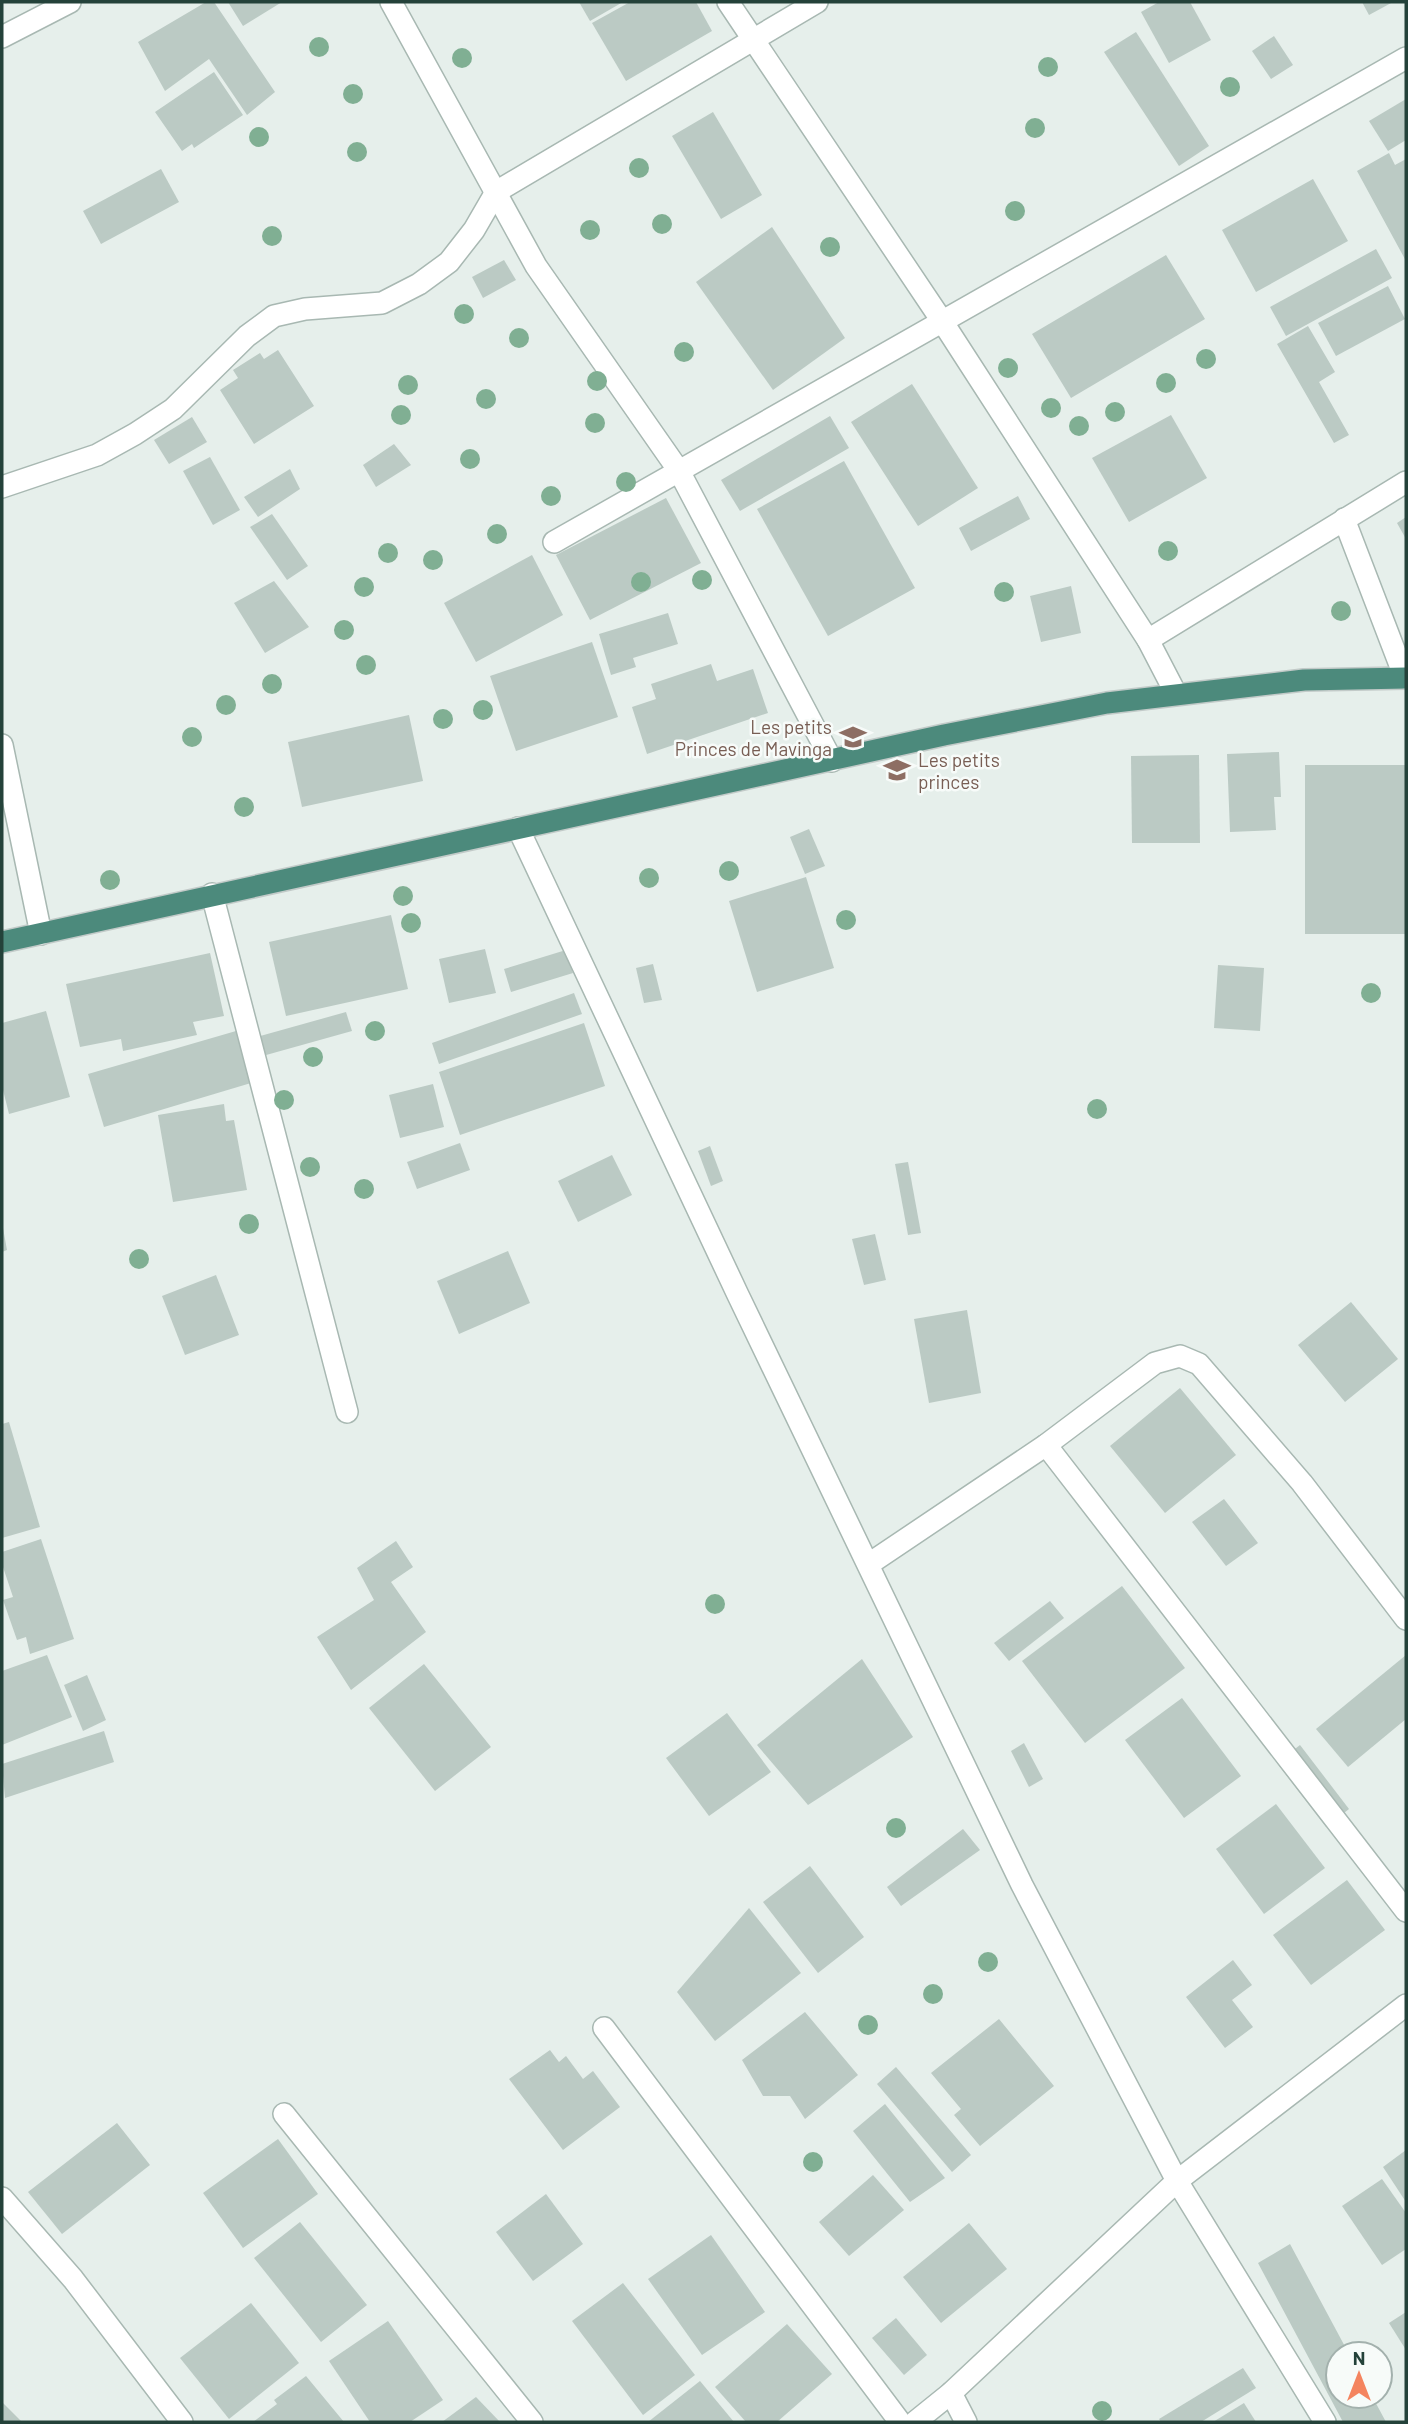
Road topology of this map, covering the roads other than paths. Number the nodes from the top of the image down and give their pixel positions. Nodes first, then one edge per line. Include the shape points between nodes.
1 (70, 2) edge
2 (391, 2) edge
3 (728, 2) edge
4 (817, 2) edge
5 (2, 37) edge
6 (752, 40) junction
7 (1406, 58) edge
8 (496, 192) junction
9 (942, 321) junction
10 (679, 471) junction
11 (1406, 482) edge
12 (2, 487) edge
13 (1344, 519) junction
14 (554, 542) dead end
15 (1148, 640) junction
16 (1406, 678) edge
17 (1175, 692) junction
18 (2, 745) edge
19 (832, 761) junction
20 (518, 828) junction
21 (212, 894) junction
22 (41, 934) junction
23 (2, 942) edge
24 (347, 1412) dead end
25 (1046, 1445) junction
26 (869, 1564) junction
27 (1398, 1591) edge
28 (1406, 1619) edge
29 (1406, 1911) edge
30 (1406, 2005) edge
31 (604, 2028) dead end
32 (284, 2114) dead end
33 (1177, 2181) junction
34 (2, 2198) edge
35 (951, 2393) junction
36 (182, 2422) edge
37 (532, 2422) edge
38 (900, 2422) edge
39 (915, 2422) edge
40 (966, 2422) edge
41 (1325, 2422) edge

1 - 5 street
2 - 8 street
3 - 6 street
4 - 6 street
6 - 8 street
6 - 9 street
7 - 9 street
8 - 10 street via 536,266
8 - 12 street via 449,262 419,284 382,303 275,316 247,336 173,409 135,434 97,455
9 - 10 street
9 - 15 street
10 - 14 street
10 - 19 street
11 - 13 street
13 - 15 street
13 - 16 street
15 - 17 street
16 - 17 highway via 1304,680
17 - 19 highway
18 - 22 street
19 - 20 highway
20 - 21 highway
20 - 26 street
21 - 22 highway
21 - 24 street
22 - 23 highway
25 - 26 street
25 - 27 street via 1155,1363 1180,1356 1190,1359
25 - 29 street
26 - 33 street via 1022,1885
27 - 28 street
30 - 33 street
31 - 38 street
32 - 37 street
33 - 35 street
33 - 41 street
34 - 36 street via 73,2279
35 - 39 street
35 - 40 street

